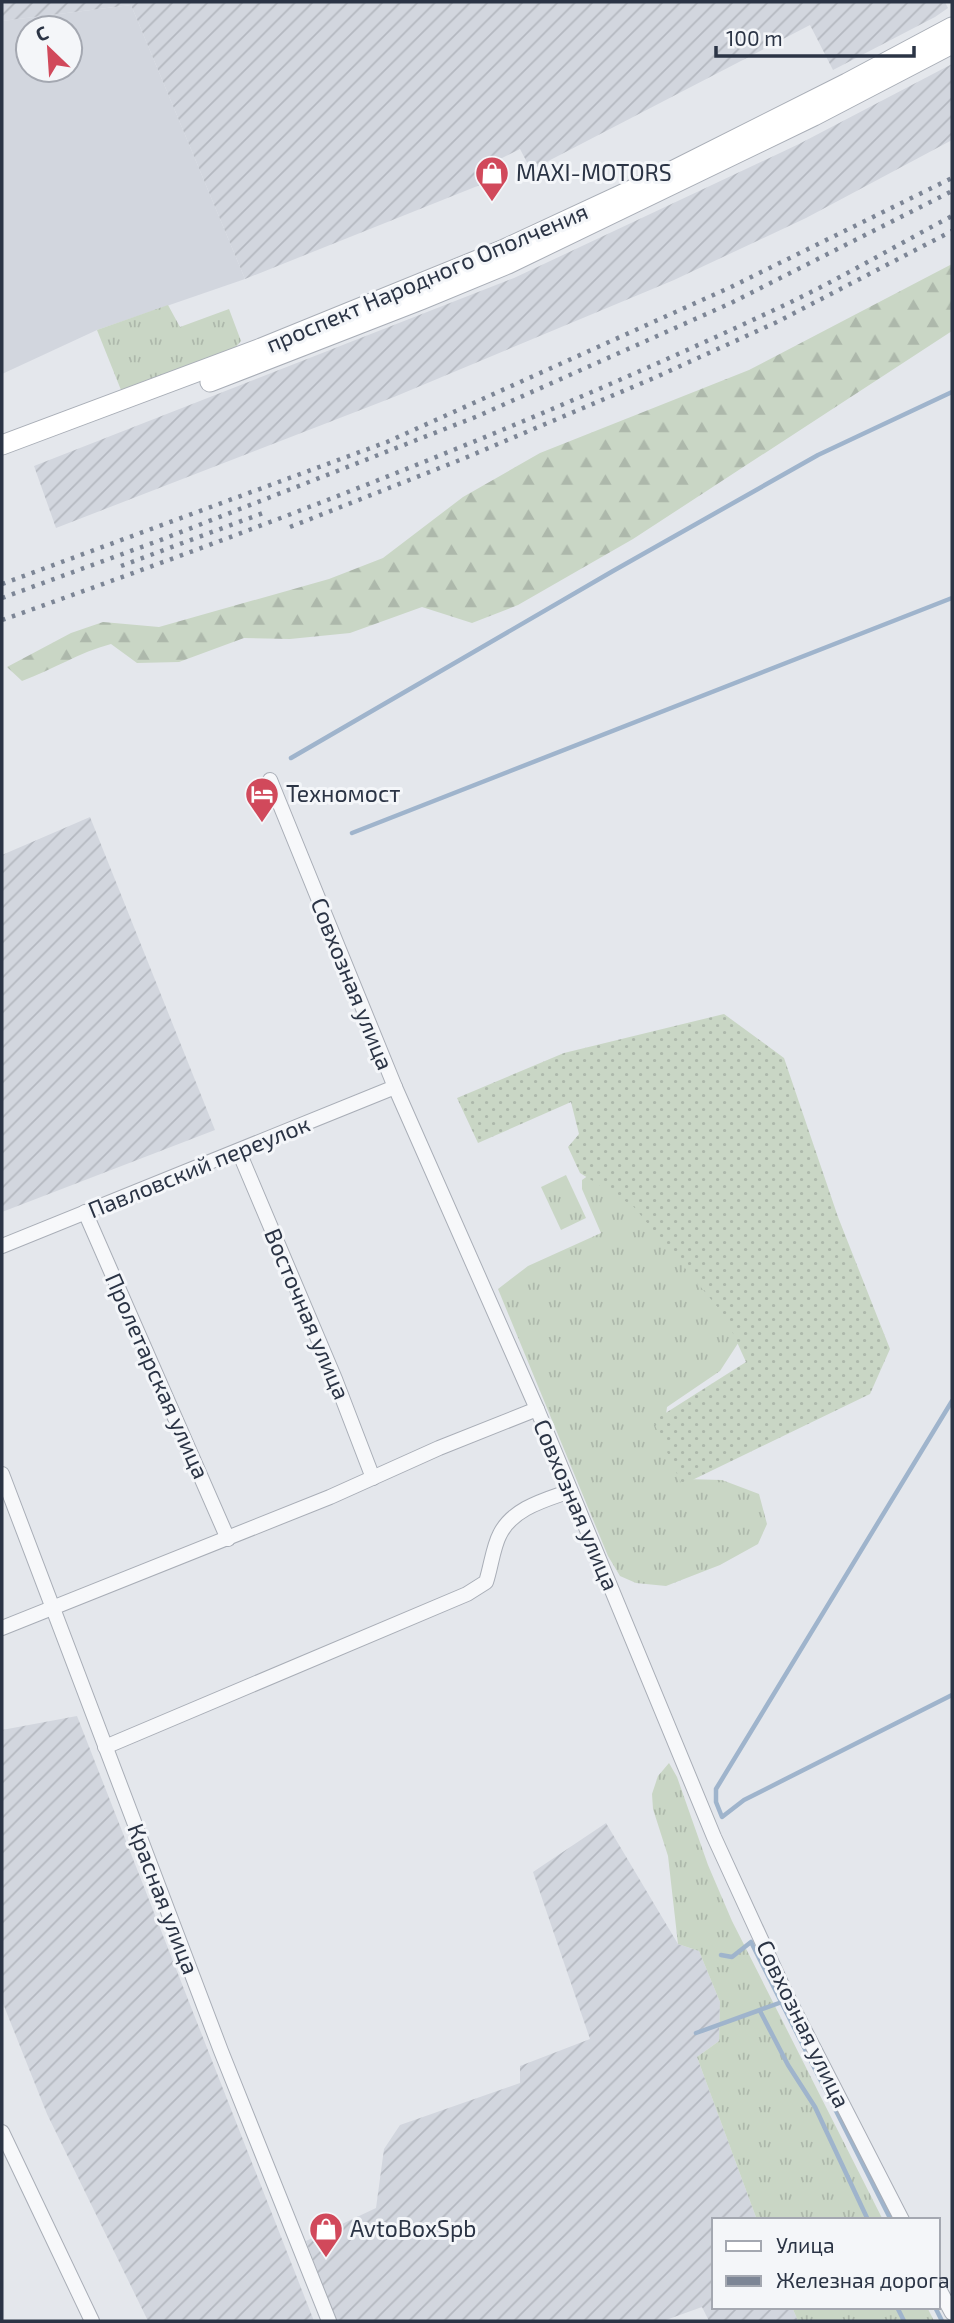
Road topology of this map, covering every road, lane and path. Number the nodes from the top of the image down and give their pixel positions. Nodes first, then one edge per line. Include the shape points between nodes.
1 (952, 27) edge
2 (952, 44) edge
3 (2, 445) edge
4 (2, 458) edge
5 (270, 780) dead end
6 (395, 1087) junction
7 (239, 1152) junction
8 (85, 1212) junction
9 (2, 1246) edge
10 (537, 1409) junction
11 (373, 1478) junction
12 (4, 1484) edge
13 (570, 1491) junction
14 (228, 1539) junction
15 (51, 1608) junction
16 (2, 1628) edge
17 (105, 1747) junction
18 (2, 2132) edge
19 (901, 2218) edge
20 (940, 2291) edge
21 (952, 2313) edge
22 (92, 2321) edge
23 (329, 2321) edge

1 - 3 main road, проспект Народного Ополчения via 684,165 502,250 261,348
2 - 4 main road, проспект Народного Ополчения via 508,264 266,361
5 - 6 street, Совхозная улица
6 - 7 street, Павловский переулок
6 - 10 street, Совхозная улица
7 - 8 street, Павловский переулок
7 - 11 street, Восточная улица
8 - 9 street, Павловский переулок
8 - 14 street, Пролетарская улица
10 - 11 street
10 - 13 street, Совхозная улица
11 - 14 street
12 - 15 street, Красная улица
13 - 17 street via 540,1501 507,1523 486,1582 467,1594
13 - 19 street, Совхозная улица via 714,1836 787,1996
14 - 15 street
15 - 16 street
15 - 17 street, Красная улица
17 - 23 street, Красная улица
18 - 22 street
20 - 21 street

